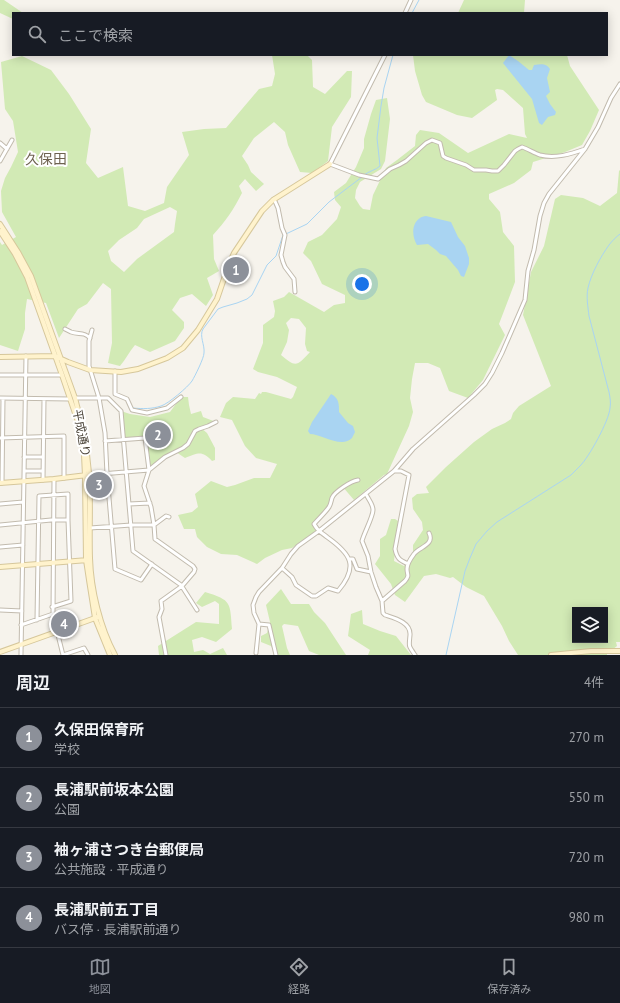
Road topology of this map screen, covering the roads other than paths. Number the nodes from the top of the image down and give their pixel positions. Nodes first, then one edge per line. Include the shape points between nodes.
1 (411, 0) edge
2 (405, 12) edge
3 (384, 56) edge
4 (620, 84) edge
5 (12, 140) dead end
6 (0, 143) edge
7 (7, 149) junction
8 (585, 149) junction
9 (0, 161) edge
10 (330, 164) junction
11 (274, 199) junction
12 (0, 224) edge
13 (0, 231) edge
14 (295, 292) dead end
15 (65, 329) dead end
16 (92, 330) dead end
17 (90, 338) junction
18 (26, 356) junction
19 (55, 356) junction
20 (0, 357) edge
21 (60, 358) junction
22 (90, 370) junction
23 (115, 371) junction
24 (0, 375) edge
25 (26, 375) junction
26 (62, 375) junction
27 (181, 396) dead end
28 (2, 398) edge
29 (99, 398) junction
30 (25, 399) junction
31 (44, 399) junction
32 (73, 399) junction
33 (1, 417) edge
34 (216, 422) dead end
35 (24, 437) junction
36 (44, 437) junction
37 (1, 438) edge
38 (123, 440) junction
39 (105, 441) junction
40 (1, 453) edge
41 (24, 457) junction
42 (43, 457) junction
43 (1, 467) edge
44 (148, 470) junction
45 (24, 471) junction
46 (43, 471) junction
47 (394, 471) junction
48 (127, 472) junction
49 (107, 474) junction
50 (87, 475) junction
51 (64, 478) junction
52 (54, 479) junction
53 (43, 480) junction
54 (358, 480) dead end
55 (24, 481) junction
56 (1, 483) edge
57 (366, 494) junction
58 (53, 495) junction
59 (23, 502) junction
60 (150, 502) junction
61 (0, 504) edge
62 (130, 504) junction
63 (169, 517) dead end
64 (54, 520) junction
65 (68, 520) junction
66 (39, 522) junction
67 (23, 523) junction
68 (0, 525) edge
69 (131, 525) junction
70 (154, 525) junction
71 (111, 526) junction
72 (90, 528) junction
73 (319, 532) junction
74 (429, 533) dead end
75 (23, 545) junction
76 (0, 547) edge
77 (88, 559) junction
78 (350, 559) junction
79 (69, 561) junction
80 (54, 562) junction
81 (38, 563) junction
82 (152, 564) junction
83 (408, 564) junction
84 (23, 565) junction
85 (0, 567) edge
86 (282, 568) junction
87 (371, 572) junction
88 (182, 586) junction
89 (382, 601) junction
90 (52, 607) junction
91 (0, 610) edge
92 (198, 610) dead end
93 (22, 611) junction
94 (97, 617) junction
95 (37, 620) junction
96 (259, 624) junction
97 (21, 625) junction
98 (57, 631) junction
99 (21, 644) junction
100 (620, 651) edge
101 (0, 652) edge
102 (256, 653) dead end
103 (21, 655) edge
104 (88, 655) edge
105 (110, 655) edge
106 (115, 655) edge
107 (166, 655) edge
108 (276, 655) edge
109 (416, 655) edge
110 (551, 655) edge

1 - 2 street
3 - 10 street
4 - 8 street
5 - 7 street
6 - 7 street
7 - 9 street
8 - 10 street via 568,155 549,156 522,147 515,151 498,171 474,170 446,158 440,143 432,140 378,179
8 - 47 street via 544,203 524,300 492,373 474,395 413,450
10 - 11 street
11 - 14 street via 285,235 282,262 294,279
11 - 23 street via 262,211 234,253 218,298 184,348 167,358 138,369
12 - 21 street, 平成通り via 31,276
13 - 19 street, 平成通り via 27,277
15 - 17 street via 83,333
16 - 17 street
17 - 22 street
18 - 19 street
18 - 20 street
18 - 25 street
19 - 21 street
19 - 26 street, 平成通り
21 - 22 street
21 - 32 street, 平成通り
22 - 23 street
22 - 29 street
23 - 27 street via 115,394 128,399 132,410 148,413 167,408
24 - 25 street
25 - 26 street
25 - 30 street
26 - 32 street, 平成通り
28 - 30 street
28 - 33 street
29 - 32 street
29 - 38 street via 108,398 121,411
29 - 39 street
30 - 31 street
30 - 35 street
31 - 32 street
31 - 36 street
32 - 50 street, 平成通り via 84,435
33 - 37 street
34 - 44 street via 195,431 188,444
35 - 36 street
35 - 37 street
35 - 41 street
36 - 42 street
36 - 51 street via 64,436
37 - 40 street
38 - 39 street
38 - 44 street via 146,438
38 - 48 street
39 - 49 street
40 - 43 street
41 - 42 street
41 - 45 street
42 - 46 street
43 - 56 street
44 - 48 street
44 - 60 street via 144,486
45 - 46 street
45 - 55 street
46 - 53 street
47 - 57 street
47 - 83 street via 409,475 395,550 396,556
48 - 49 street
48 - 62 street
49 - 50 street
49 - 71 street
50 - 51 street
50 - 72 street, 平成通り
50 - 77 street, 平成通り
51 - 52 street
52 - 53 street
52 - 58 street
53 - 55 street
54 - 73 street via 335,493 329,508 314,524
55 - 56 street
55 - 59 street
57 - 73 street
57 - 87 street via 373,510 362,541
58 - 64 street
58 - 65 street via 68,494
58 - 66 street via 39,496
59 - 61 street
59 - 67 street
60 - 62 street
60 - 70 street
62 - 69 street
63 - 70 street via 166,516
64 - 65 street
64 - 66 street
64 - 80 street
65 - 79 street
66 - 67 street
66 - 81 street
67 - 68 street
67 - 75 street
69 - 70 street
69 - 71 street
69 - 82 street via 133,551
70 - 88 street via 155,539 195,570
71 - 72 street
71 - 82 street via 115,569 141,580
72 - 77 street, 平成通り
73 - 78 street via 327,536
73 - 86 street via 298,546
74 - 83 street via 428,543 415,553
75 - 76 street
75 - 84 street
77 - 79 street
77 - 94 street, 平成通り
78 - 86 street via 349,575 338,591 328,588 316,596 296,585
78 - 87 street via 353,559 357,569
79 - 80 street
79 - 90 street via 71,600
80 - 81 street
80 - 90 street
81 - 84 street
81 - 95 street
82 - 88 street
83 - 89 street via 408,578
84 - 85 street
84 - 93 street
86 - 96 street via 256,597 254,613
87 - 89 street
88 - 92 street
88 - 107 street via 161,601 159,617
89 - 109 street via 385,615 406,625 410,634 410,648
90 - 95 street via 53,614
91 - 93 street
93 - 97 street
94 - 98 street
94 - 105 street, 平成通り
94 - 106 street, 平成通り
95 - 97 street
96 - 102 street
96 - 108 street via 269,625
97 - 99 street
98 - 99 street
98 - 104 street via 63,655 84,648
99 - 101 street
99 - 103 street
100 - 110 street

